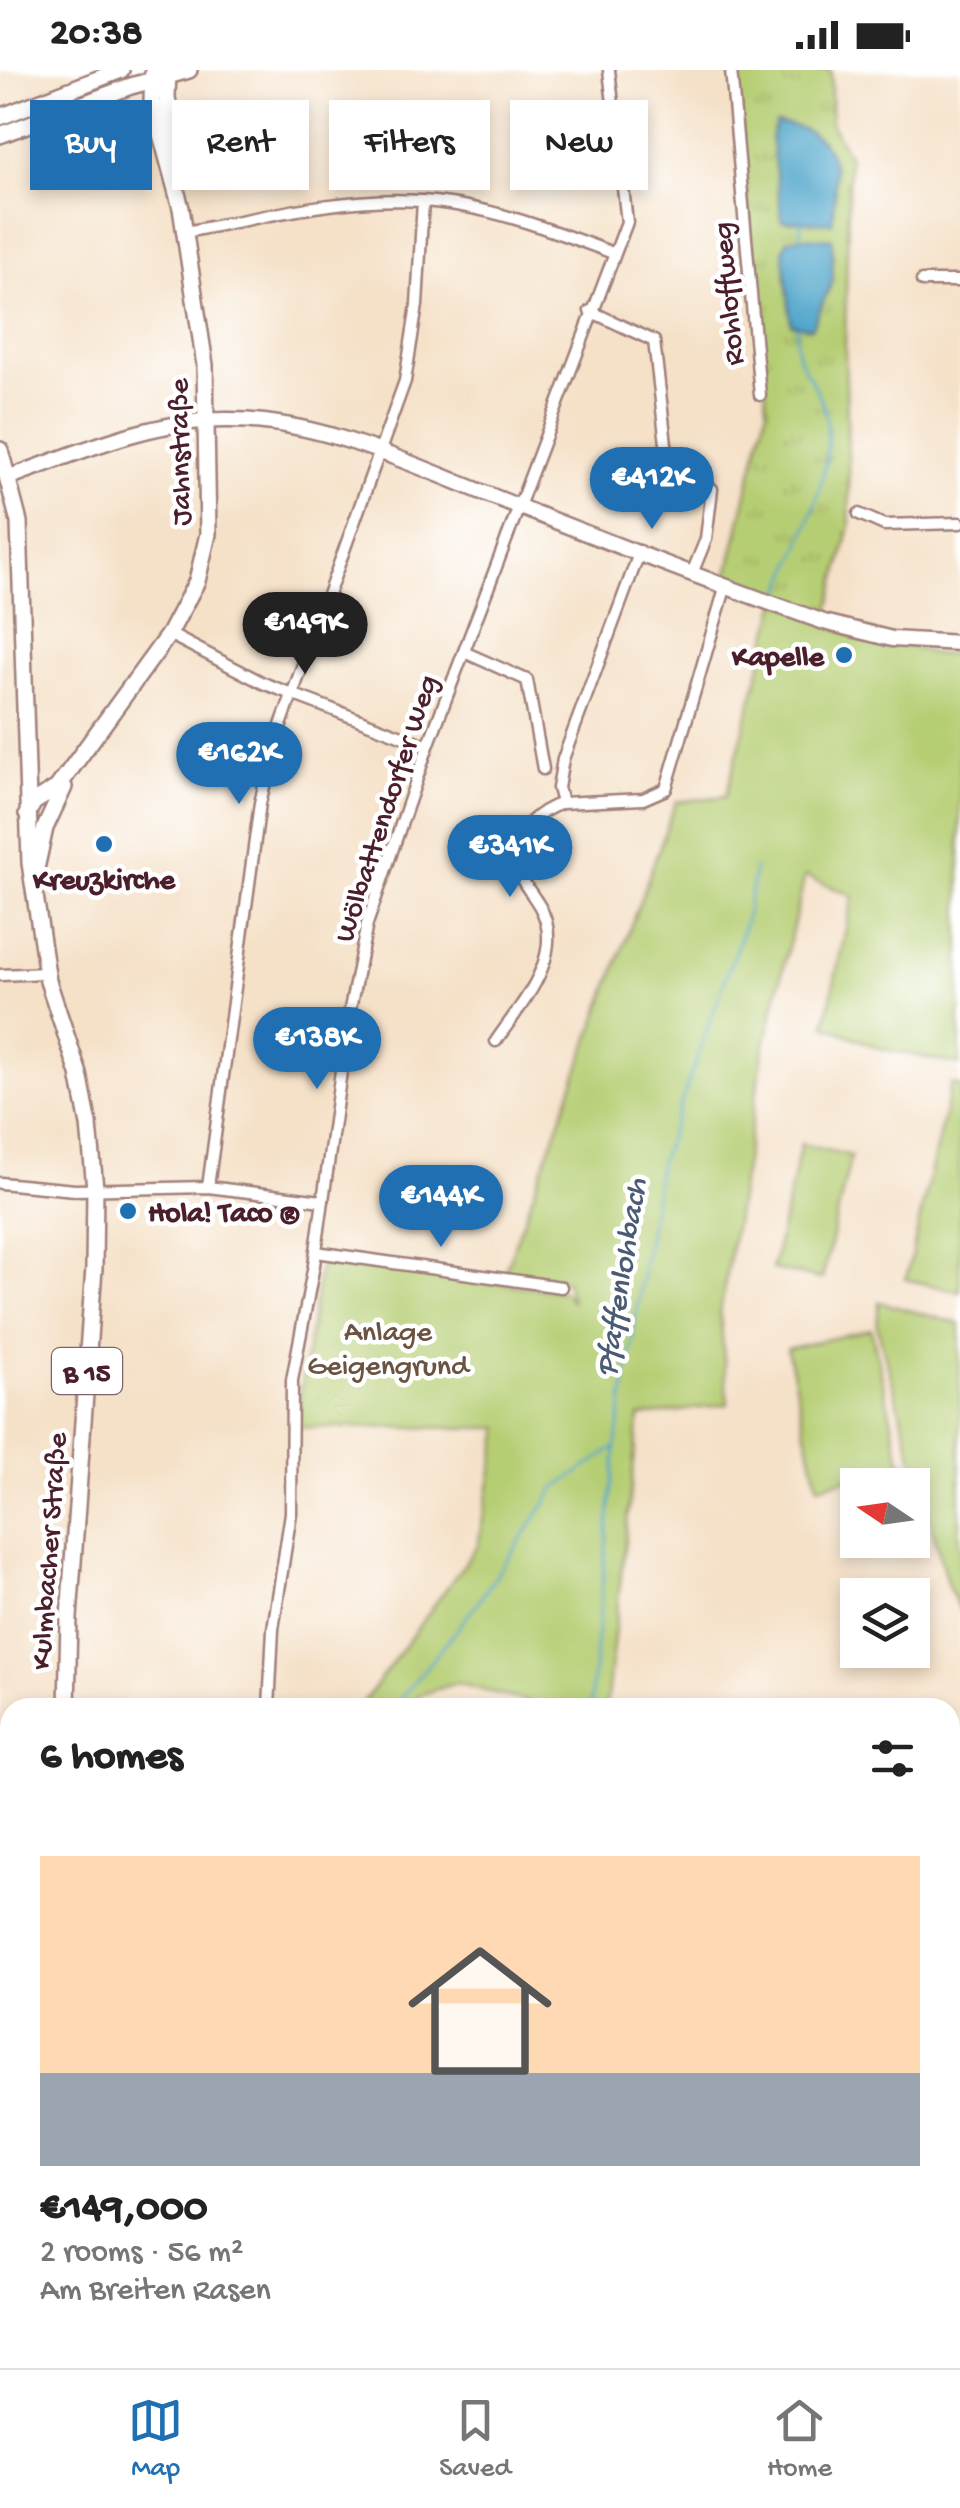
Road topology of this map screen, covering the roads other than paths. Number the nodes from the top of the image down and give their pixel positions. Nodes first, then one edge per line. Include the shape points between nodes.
1 (121, 70) edge
2 (189, 70) edge
3 (609, 70) edge
4 (731, 70) edge
5 (160, 74) edge
6 (0, 117) edge
7 (0, 135) edge
8 (422, 201) junction
9 (186, 232) junction
10 (613, 253) junction
11 (960, 281) edge
12 (922, 282) dead end
13 (590, 311) junction
14 (760, 394) dead end
15 (209, 421) junction
16 (0, 450) edge
17 (382, 453) junction
18 (5, 479) edge
19 (518, 507) junction
20 (859, 514) dead end
21 (960, 523) edge
22 (640, 551) junction
23 (693, 570) junction
24 (726, 584) junction
25 (170, 634) junction
26 (960, 642) edge
27 (464, 652) junction
28 (293, 694) junction
29 (88, 744) junction
30 (428, 746) junction
31 (544, 768) dead end
32 (670, 794) dead end
33 (656, 796) junction
34 (562, 803) junction
35 (26, 816) junction
36 (34, 887) junction
37 (46, 972) junction
38 (0, 976) edge
39 (496, 1041) dead end
40 (0, 1184) edge
41 (208, 1187) junction
42 (95, 1188) junction
43 (322, 1201) junction
44 (316, 1252) junction
45 (561, 1287) dead end
46 (67, 1698) edge
47 (270, 1698) edge

1 - 6 main road
2 - 5 main road
3 - 10 street, Wölbattendorfer Weg via 628,222
4 - 14 street, Rohloffweg
5 - 7 main road
5 - 9 main road, Jahnstraße / B 15 via 153,105
8 - 9 street via 336,204
8 - 10 street via 485,210
8 - 17 street via 405,381
9 - 15 main road, Jahnstraße / B 15
10 - 13 street, Wölbattendorfer Weg
11 - 12 street
13 - 19 street, Wölbattendorfer Weg
13 - 23 street via 654,341 668,461 712,489 706,539
15 - 17 main road via 286,425
15 - 18 main road via 114,440
15 - 25 main road, Jahnstraße / B 15 via 204,559
16 - 18 main road, Kulmbacher Straße
17 - 19 main road
17 - 28 street
18 - 35 main road, Kulmbacher Straße via 17,500 22,571
19 - 22 main road
19 - 27 street, Wölbattendorfer Weg
20 - 21 street via 884,525
22 - 23 main road
22 - 34 street via 564,760
23 - 24 main road
24 - 26 main road via 892,639
24 - 33 street via 674,772
25 - 28 street
25 - 29 main road, Jahnstraße / B 15
27 - 30 street, Wölbattendorfer Weg
27 - 31 street via 527,680
28 - 30 street
28 - 41 street via 269,763 252,845
29 - 35 main road, Jahnstraße / B 15 via 58,788 34,802
29 - 36 main road, B 15 via 44,828
30 - 43 street, Wölbattendorfer Weg via 367,924
32 - 33 street
33 - 34 street
34 - 39 street via 527,825 513,852 550,933 542,970
35 - 36 main road, Kulmbacher Straße / B 15
36 - 37 main road, Kulmbacher Straße / B 15
37 - 38 street
37 - 42 main road, Kulmbacher Straße / B 15 via 90,1124
40 - 42 street
41 - 42 street
41 - 43 street
42 - 46 main road, Kulmbacher Straße / B 15
43 - 44 street, Wölbattendorfer Weg
44 - 45 street
44 - 47 street, Wölbattendorfer Weg via 292,1380 291,1513 274,1614

